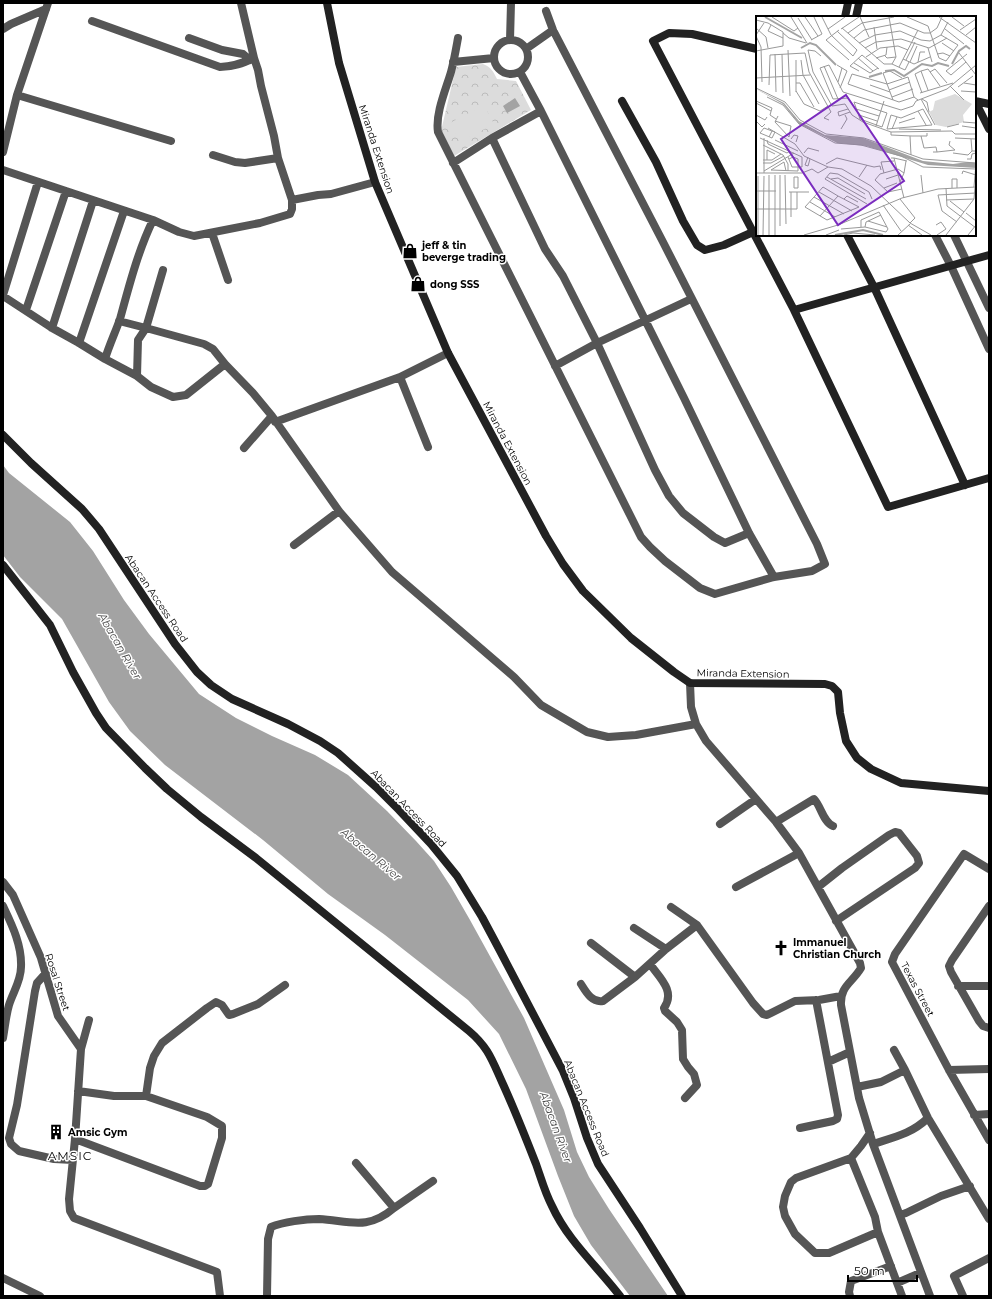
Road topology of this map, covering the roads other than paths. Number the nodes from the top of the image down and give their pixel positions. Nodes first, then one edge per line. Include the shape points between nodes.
1 (241, 3) edge
2 (327, 3) edge
3 (511, 3) edge
4 (848, 3) edge
5 (859, 3) edge
6 (47, 6) edge
7 (546, 11) dead end
8 (845, 14) edge
9 (856, 16) edge
10 (92, 22) dead end
11 (3, 29) edge
12 (553, 30) junction
13 (189, 38) dead end
14 (458, 38) dead end
15 (510, 40) junction
16 (754, 48) edge
17 (526, 49) junction
18 (494, 58) junction
19 (252, 59) junction
20 (454, 62) junction
21 (520, 72) junction
22 (18, 95) junction
23 (622, 100) dead end
24 (976, 101) edge
25 (976, 103) edge
26 (989, 104) edge
27 (541, 111) junction
28 (989, 129) edge
29 (492, 138) junction
30 (171, 141) dead end
31 (3, 152) edge
32 (213, 155) dead end
33 (278, 158) junction
34 (453, 163) junction
35 (3, 170) edge
36 (38, 182) junction
37 (375, 182) junction
38 (66, 191) junction
39 (292, 200) junction
40 (93, 201) junction
41 (124, 211) junction
42 (153, 220) junction
43 (753, 232) junction
44 (212, 233) junction
45 (848, 236) edge
46 (936, 236) edge
47 (954, 236) edge
48 (989, 255) edge
49 (967, 261) junction
50 (951, 266) junction
51 (163, 270) dead end
52 (228, 280) dead end
53 (874, 287) junction
54 (3, 295) edge
55 (692, 299) junction
56 (989, 308) edge
57 (26, 310) junction
58 (794, 310) junction
59 (645, 320) junction
60 (119, 321) junction
61 (52, 328) junction
62 (146, 328) junction
63 (79, 343) junction
64 (597, 343) junction
65 (989, 349) edge
66 (448, 353) junction
67 (105, 359) junction
68 (225, 364) junction
69 (555, 366) junction
70 (137, 376) junction
71 (400, 377) junction
72 (274, 419) junction
73 (3, 435) edge
74 (428, 447) dead end
75 (244, 448) dead end
76 (989, 478) edge
77 (965, 485) junction
78 (339, 512) junction
79 (749, 533) junction
80 (294, 545) dead end
81 (3, 566) edge
82 (774, 577) junction
83 (690, 683) junction
84 (696, 724) junction
85 (989, 791) edge
86 (756, 799) junction
87 (776, 822) junction
88 (720, 824) dead end
89 (833, 826) dead end
90 (799, 853) junction
91 (989, 869) edge
92 (3, 882) edge
93 (736, 887) dead end
94 (818, 887) junction
95 (3, 906) edge
96 (989, 906) edge
97 (671, 907) dead end
98 (986, 917) edge
99 (836, 921) junction
100 (697, 925) junction
101 (634, 928) dead end
102 (591, 943) dead end
103 (666, 949) junction
104 (650, 964) junction
105 (46, 973) junction
106 (635, 977) junction
107 (581, 984) dead end
108 (285, 985) dead end
109 (958, 986) junction
110 (989, 986) edge
111 (841, 996) junction
112 (3, 997) edge
113 (816, 1000) junction
114 (9, 1004) junction
115 (89, 1020) dead end
116 (989, 1028) edge
117 (3, 1038) edge
118 (81, 1050) junction
119 (894, 1050) dead end
120 (850, 1052) junction
121 (828, 1062) junction
122 (989, 1069) edge
123 (905, 1070) junction
124 (949, 1070) junction
125 (857, 1087) junction
126 (78, 1091) junction
127 (146, 1096) junction
128 (685, 1098) dead end
129 (989, 1114) edge
130 (974, 1115) junction
131 (928, 1118) junction
132 (800, 1128) dead end
133 (870, 1133) junction
134 (75, 1139) junction
135 (989, 1140) edge
136 (873, 1144) junction
137 (851, 1158) junction
138 (73, 1160) junction
139 (356, 1164) dead end
140 (433, 1181) dead end
141 (970, 1186) junction
142 (394, 1208) junction
143 (900, 1215) junction
144 (989, 1219) edge
145 (878, 1232) junction
146 (989, 1258) edge
147 (891, 1266) junction
148 (920, 1273) junction
149 (3, 1278) edge
150 (897, 1283) junction
151 (40, 1296) edge
152 (220, 1296) edge
153 (267, 1296) edge
154 (620, 1296) edge
155 (682, 1296) edge
156 (850, 1296) edge
157 (902, 1296) edge
158 (930, 1296) edge
159 (963, 1296) edge

1 - 19 street
2 - 37 street, Miranda Extension via 339,63
3 - 15 street
4 - 8 street
5 - 9 street
6 - 11 street
6 - 22 street
7 - 12 street
8 - 9 street
10 - 19 street via 220,67 229,67
12 - 17 street
12 - 55 street
13 - 19 street
14 - 20 street
15 - 17 street via 519,42
15 - 18 street via 500,44
16 - 43 street via 692,34 669,33 653,41
17 - 21 street via 528,59
18 - 20 street
18 - 21 street via 498,69 503,72
19 - 33 street via 258,70
20 - 34 street via 437,125
21 - 27 street
22 - 30 street
22 - 31 street
23 - 43 street via 697,245 705,250
24 - 26 street
25 - 28 street
27 - 29 street
27 - 59 street
29 - 34 street
29 - 64 street via 545,249 563,276
32 - 33 street via 245,163
33 - 39 street
34 - 69 street
35 - 36 street
36 - 38 street
36 - 54 street
37 - 39 street via 331,194
37 - 66 street, Miranda Extension
38 - 40 street
38 - 57 street
39 - 44 street via 290,214
40 - 41 street
40 - 61 street
41 - 42 street
41 - 63 street
42 - 44 street via 194,236
42 - 60 street via 133,273
43 - 58 street
44 - 52 street
45 - 53 street
46 - 50 street
47 - 49 street
48 - 49 street
49 - 50 street
49 - 56 street
50 - 53 street
50 - 65 street
51 - 62 street
53 - 58 street
53 - 77 street
54 - 57 street
55 - 59 street
55 - 82 street via 825,564 812,571
57 - 61 street
58 - 77 street via 888,507
59 - 64 street
59 - 79 street
60 - 62 street
60 - 67 street
61 - 63 street
62 - 68 street via 204,344 214,349
62 - 70 street via 138,340
63 - 67 street
64 - 69 street
64 - 79 street via 669,496 683,513 726,543
66 - 71 street
66 - 83 street, Miranda Extension via 563,564 583,591 631,638
67 - 70 street
68 - 70 street via 186,395 173,397 151,387
68 - 72 street
69 - 82 street via 641,537 650,548 700,588 715,594
71 - 72 street
71 - 74 street
72 - 75 street
72 - 78 street
73 - 155 street, Abacan Access Road via 82,509 99,529 175,644 198,672 232,699 320,740 338,753 399,810 457,876 482,917 563,1071 586,1138 598,1164
76 - 77 street
78 - 80 street
78 - 84 street via 392,572 514,677 541,705 588,732 608,737 636,735
79 - 82 street
81 - 154 street via 50,625 77,679 106,728 145,768 195,812 256,858 482,1043 528,1142 551,1206 574,1243
83 - 84 street via 691,707
83 - 85 street, Miranda Extension via 832,686 838,692 846,741 857,758 871,769 901,783
84 - 86 street via 706,741
86 - 87 street
86 - 88 street
87 - 89 street via 814,799
87 - 90 street
90 - 93 street
90 - 94 street
91 - 124 street, Texas Street via 964,854 894,954 892,962
92 - 105 street, Rosal Street via 13,895
94 - 99 street
94 - 99 street via 895,832 899,833 917,856 919,863 915,868
95 - 114 street via 14,929 21,968 18,984
96 - 98 street
97 - 100 street
98 - 109 street via 950,964
99 - 111 street via 861,968
100 - 103 street
100 - 113 street via 763,1014 767,1015 795,1001
101 - 103 street
102 - 106 street
103 - 104 street
104 - 106 street
104 - 128 street via 668,991 664,1008 682,1030 683,1059 694,1074 697,1086
105 - 118 street, Rosal Street via 58,1016
105 - 138 street via 37,983 35,991 17,1105 9,1138 19,1151 54,1159
106 - 107 street via 599,1002 594,1000
108 - 127 street via 258,1004 229,1015 222,1005 216,1002 162,1043 150,1068
109 - 110 street
109 - 116 street via 979,1021
111 - 113 street
111 - 120 street
112 - 114 street
113 - 121 street
114 - 117 street
115 - 118 street
118 - 126 street
119 - 123 street
120 - 121 street
120 - 125 street
121 - 132 street via 837,1119
122 - 124 street
123 - 125 street via 881,1082
123 - 131 street
124 - 130 street, Texas Street
125 - 133 street
126 - 127 street via 114,1096
126 - 134 street
127 - 134 street via 207,1117 222,1126 222,1138 208,1184 200,1186
129 - 130 street
130 - 135 street, Texas Street
131 - 136 street via 906,1133
131 - 141 street
133 - 136 street
133 - 137 street
134 - 138 street
136 - 143 street
137 - 145 street
137 - 145 street via 790,1182 783,1207 785,1216 795,1234 815,1253 830,1253
138 - 152 street via 69,1199 74,1218 218,1272
139 - 142 street
140 - 142 street
141 - 143 street
141 - 144 street
142 - 153 street via 385,1216 368,1223 355,1224 318,1219 276,1225 271,1228 268,1239
143 - 148 street
145 - 147 street
146 - 159 street via 954,1276
147 - 150 street
147 - 156 street via 851,1281
148 - 150 street
148 - 158 street
149 - 151 street
150 - 157 street

